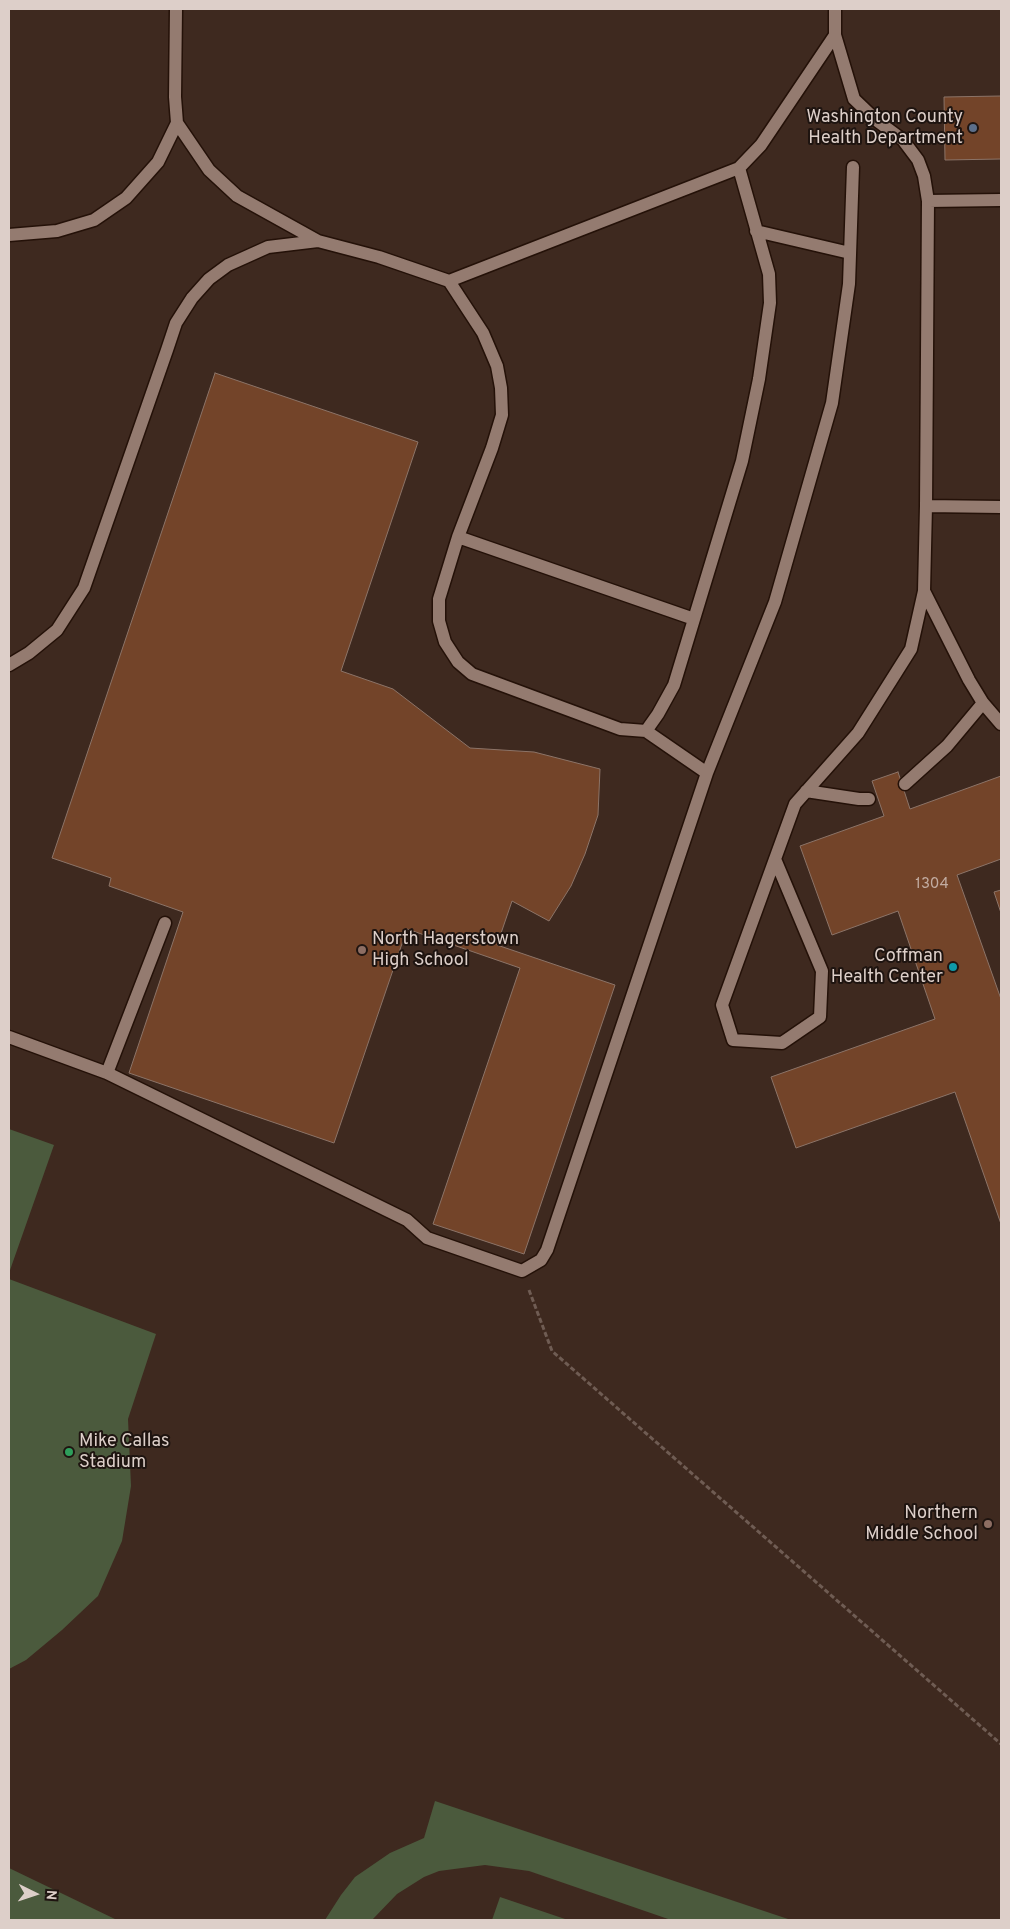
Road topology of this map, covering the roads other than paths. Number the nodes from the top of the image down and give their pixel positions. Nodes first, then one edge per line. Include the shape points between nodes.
1 (176, 9) edge
2 (836, 9) edge
3 (835, 35) junction
4 (177, 123) junction
5 (853, 167) dead end
6 (739, 168) junction
7 (928, 200) junction
8 (1001, 200) edge
9 (756, 231) junction
10 (9, 235) edge
11 (318, 241) junction
12 (850, 253) junction
13 (449, 281) junction
14 (926, 506) junction
15 (1001, 507) edge
16 (458, 537) junction
17 (924, 592) junction
18 (694, 619) junction
19 (9, 665) edge
20 (983, 702) junction
21 (1001, 724) edge
22 (646, 731) junction
23 (708, 773) junction
24 (905, 784) dead end
25 (806, 791) junction
26 (869, 799) dead end
27 (775, 860) junction
28 (165, 923) dead end
29 (9, 1037) edge
30 (108, 1072) junction

1 - 4 lane
2 - 3 lane
3 - 6 lane via 761,145
3 - 7 lane via 854,99 903,140 918,160
4 - 10 lane via 158,162 126,198 94,220 57,231
4 - 11 lane via 209,170 237,196
5 - 12 lane
6 - 9 lane
6 - 13 lane
7 - 8 lane
7 - 14 lane
9 - 12 lane
9 - 18 lane via 769,274 759,378 742,460
11 - 13 lane via 379,257
11 - 19 lane via 268,247 228,265 209,279 192,298 176,323 84,588 57,630
12 - 23 lane via 849,284 832,404 775,602
13 - 16 lane via 483,333 497,366 502,415
14 - 15 lane
14 - 17 lane
16 - 18 lane
16 - 22 lane via 439,599 439,621 458,662 472,674 620,729
17 - 20 lane via 968,680
17 - 25 lane via 911,648 858,733
18 - 22 lane via 674,685
20 - 21 lane
20 - 24 lane via 947,746
22 - 23 lane
23 - 30 lane via 547,1250 541,1260 522,1271 428,1238 407,1220
25 - 26 lane
25 - 27 lane via 795,804
27 - 27 lane via 822,971 820,1017 782,1043 733,1040 722,1006
28 - 30 lane
29 - 30 lane

